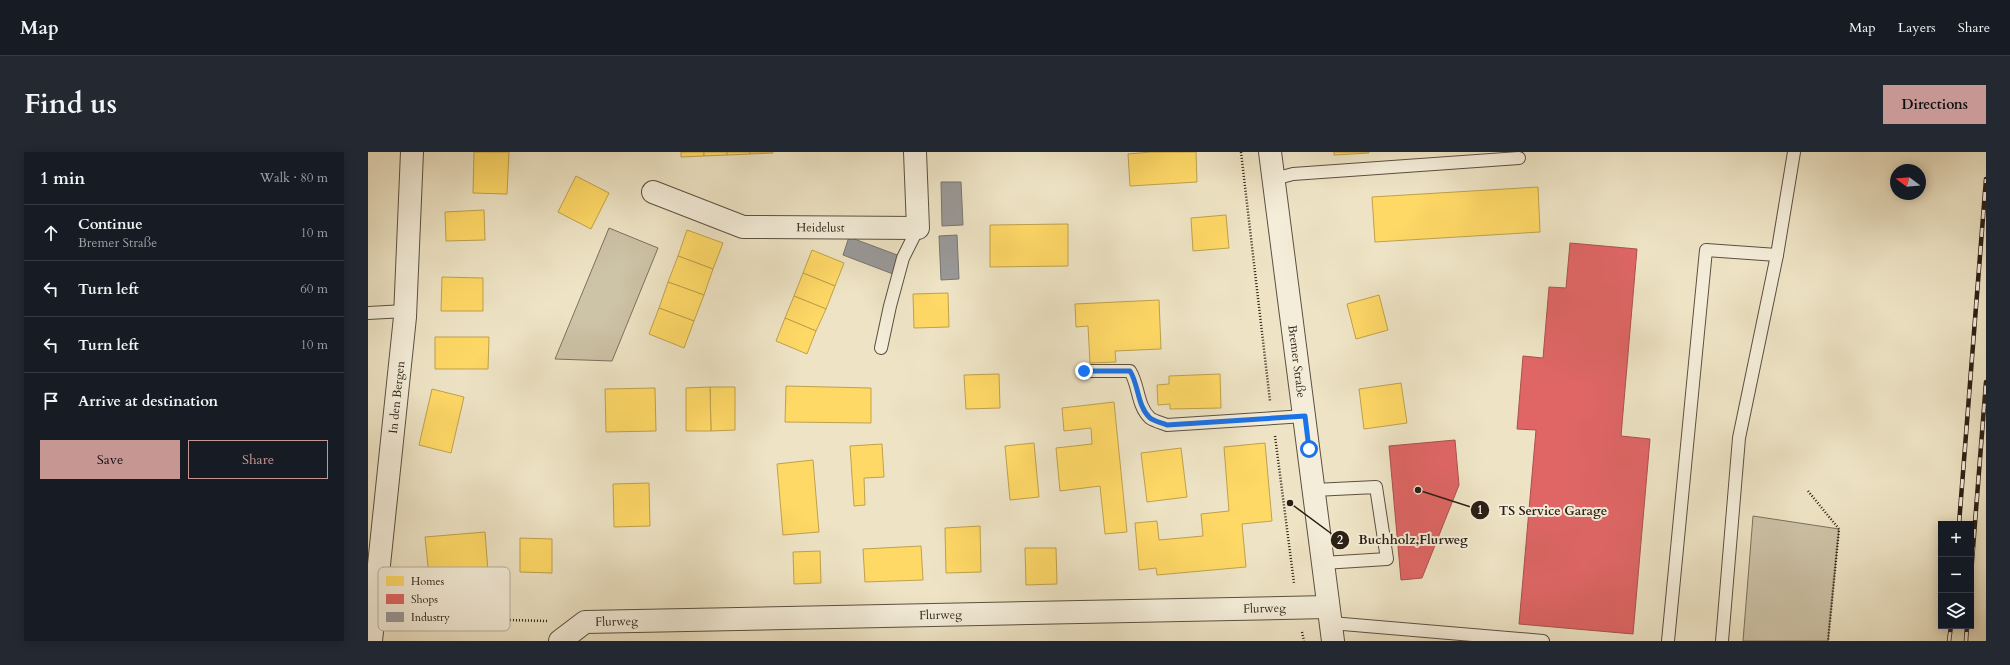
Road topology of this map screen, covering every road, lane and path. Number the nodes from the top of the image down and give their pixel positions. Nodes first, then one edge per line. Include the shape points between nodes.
1 (412, 152) edge
2 (915, 152) edge
3 (1241, 152) edge
4 (1270, 152) edge
5 (1794, 152) edge
6 (1519, 158) dead end
7 (1274, 179) junction
8 (653, 192) dead end
9 (918, 228) junction
10 (1777, 255) junction
11 (405, 311) junction
12 (368, 313) edge
13 (881, 348) dead end
14 (1084, 371) dead end
15 (1305, 416) junction
16 (1273, 419) junction
17 (1314, 490) junction
18 (1808, 491) dead end
19 (1323, 563) junction
20 (379, 567) edge
21 (378, 578) edge
22 (1299, 608) junction
23 (374, 617) junction
24 (378, 617) edge
25 (510, 620) edge
26 (585, 622) junction
27 (1331, 624) edge
28 (371, 641) edge
29 (560, 641) edge
30 (1304, 641) edge
31 (1544, 641) edge
32 (1668, 641) edge
33 (1722, 641) edge
34 (1828, 641) edge

1 - 11 street, In den Bergen
2 - 9 street
3 - 16 path
4 - 7 street, Bremer Straße
5 - 10 lane
6 - 7 lane via 1293,174
7 - 15 street, Bremer Straße
8 - 9 street, Heidelust via 743,227
9 - 13 lane via 903,258
10 - 32 lane via 1706,250
10 - 33 lane via 1739,438
11 - 12 lane
11 - 20 street, In den Bergen
14 - 16 lane via 1130,371 1135,379 1140,401 1150,418 1167,425
15 - 16 lane
15 - 17 street, Bremer Straße
16 - 22 path via 1293,582
17 - 19 street, Bremer Straße
17 - 19 lane via 1376,487 1387,559
18 - 34 path via 1839,529
19 - 27 street, Bremer Straße
21 - 23 street, In den Bergen
22 - 26 street, Flurweg
22 - 27 street, Flurweg
22 - 30 path
23 - 24 path
23 - 28 street, In den Bergen
25 - 26 path
26 - 29 street, Flurweg
27 - 31 lane

